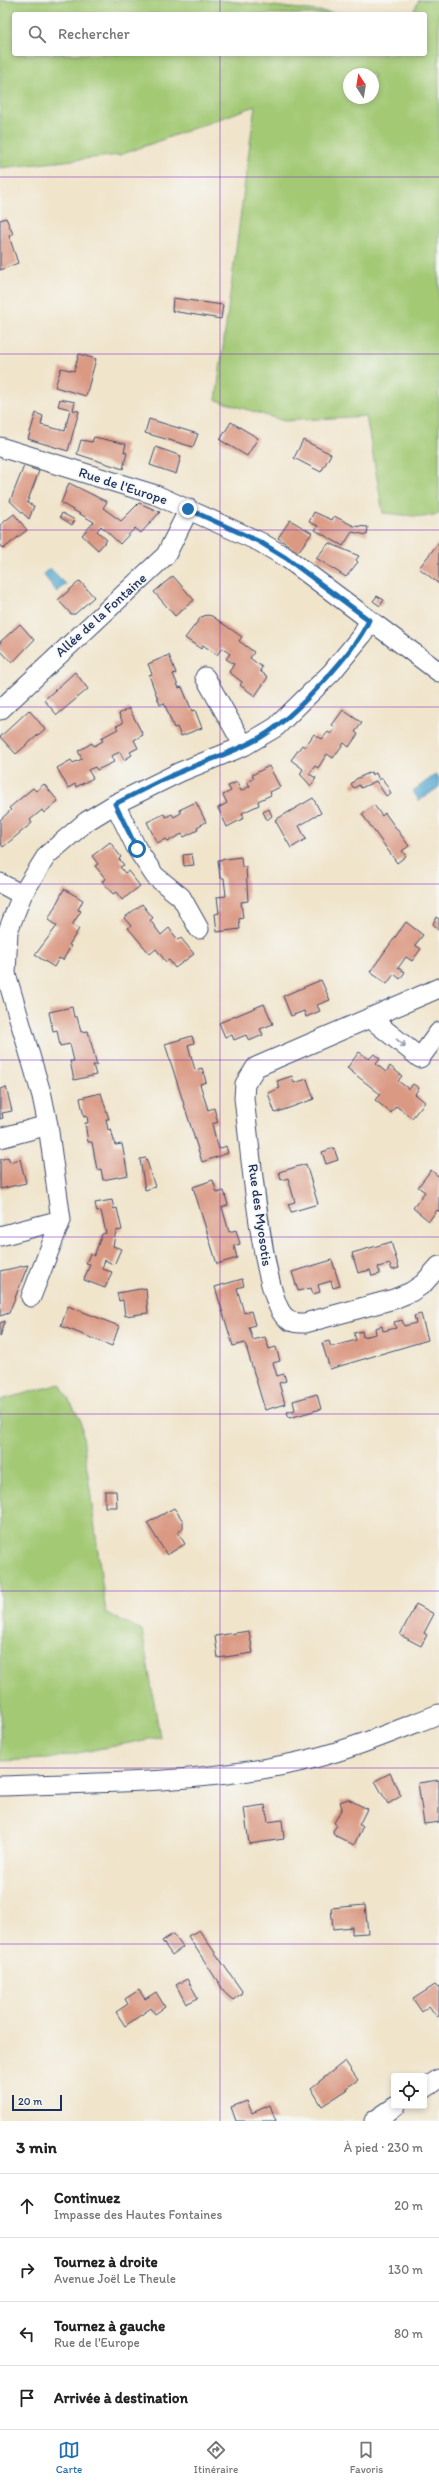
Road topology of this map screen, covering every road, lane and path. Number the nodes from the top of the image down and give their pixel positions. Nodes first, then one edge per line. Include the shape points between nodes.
1 (0, 447) edge
2 (188, 509) junction
3 (369, 620) junction
4 (439, 672) edge
5 (205, 677) dead end
6 (0, 710) edge
7 (244, 746) junction
8 (115, 804) junction
9 (0, 883) edge
10 (22, 895) junction
11 (199, 929) dead end
12 (439, 988) edge
13 (370, 1018) junction
14 (439, 1032) edge
15 (48, 1125) junction
16 (0, 1138) edge
17 (61, 1220) junction
18 (0, 1236) edge
19 (439, 1266) edge
20 (31, 1297) dead end
21 (439, 1714) edge
22 (0, 1786) edge
23 (439, 2079) edge
24 (427, 2087) edge
25 (392, 2109) edge
26 (374, 2121) edge

1 - 2 street, Rue de l'Europe via 156,495
2 - 3 street, Rue de l'Europe via 260,542 286,558
2 - 6 street, Allée de la Fontaine via 166,555
3 - 4 street, Rue de l'Europe
3 - 7 street via 363,634 332,672 276,727
5 - 7 street
7 - 8 street via 180,772
8 - 10 street via 66,837 47,855
8 - 11 street via 137,849 155,876 180,897
9 - 10 street
10 - 15 street via 8,931 6,974
12 - 13 street, Rue des Myosotis
13 -> 14 street via 420,1058
13 - 19 street, Rue des Myosotis via 256,1067 245,1084 244,1098 267,1269 280,1311 293,1323 305,1323 394,1299 423,1284
15 - 16 street
15 - 17 street
17 - 18 street
17 - 20 street
21 - 22 street via 333,1753 258,1770 154,1780
23 - 24 street
25 - 26 street

